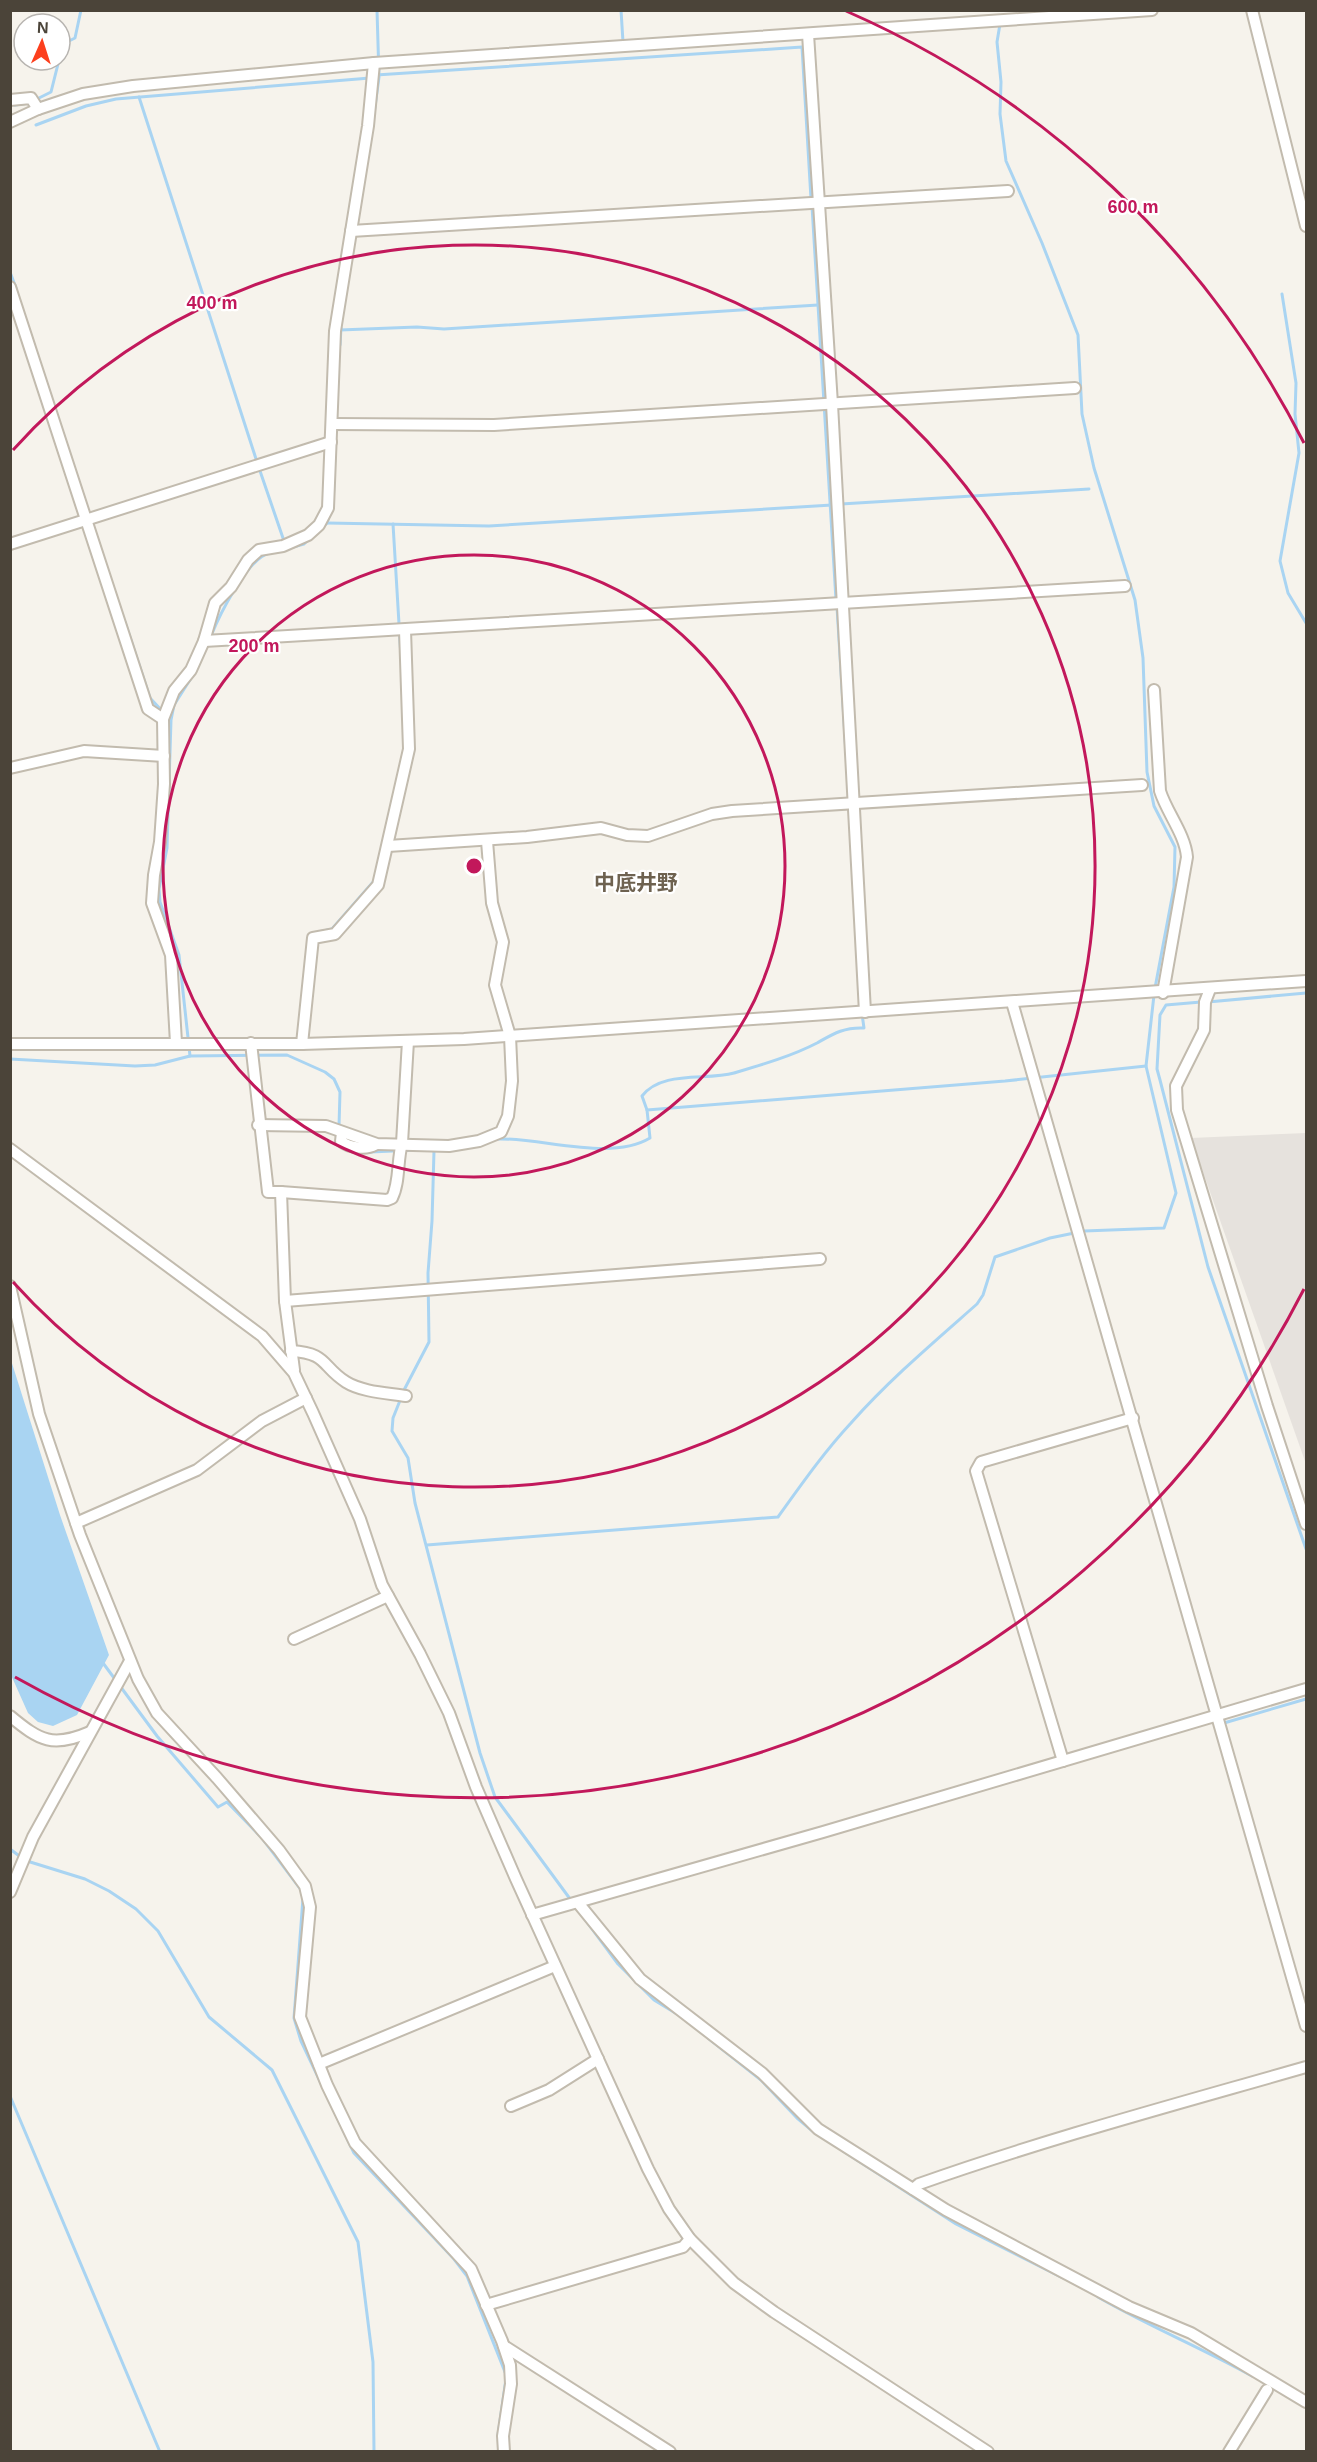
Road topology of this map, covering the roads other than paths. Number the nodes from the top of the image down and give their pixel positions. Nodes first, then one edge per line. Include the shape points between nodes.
1 (1152, 10) edge
2 (1252, 10) edge
3 (1117, 12) edge
4 (808, 34) junction
5 (374, 63) junction
6 (10, 100) edge
7 (38, 109) junction
8 (10, 122) edge
9 (1008, 191) dead end
10 (818, 201) junction
11 (1306, 226) edge
12 (351, 231) junction
13 (10, 287) edge
14 (1075, 388) dead end
15 (832, 404) junction
16 (332, 424) junction
17 (331, 442) junction
18 (85, 519) junction
19 (10, 544) edge
20 (1125, 586) dead end
21 (842, 603) junction
22 (405, 630) junction
23 (204, 641) junction
24 (1154, 690) dead end
25 (163, 718) junction
26 (164, 756) junction
27 (10, 768) edge
28 (1142, 785) dead end
29 (853, 804) junction
30 (487, 841) junction
31 (388, 846) junction
32 (1306, 981) edge
33 (1210, 989) junction
34 (1163, 993) junction
35 (1012, 1002) junction
36 (865, 1012) junction
37 (510, 1036) junction
38 (408, 1041) junction
39 (176, 1042) junction
40 (251, 1043) junction
41 (10, 1044) edge
42 (302, 1044) junction
43 (258, 1125) junction
44 (402, 1143) junction
45 (10, 1149) edge
46 (281, 1192) junction
47 (820, 1259) dead end
48 (10, 1286) edge
49 (285, 1301) junction
50 (291, 1351) junction
51 (294, 1373) junction
52 (406, 1396) dead end
53 (306, 1398) junction
54 (1133, 1418) junction
55 (76, 1523) junction
56 (1306, 1524) edge
57 (388, 1596) junction
58 (294, 1639) dead end
59 (130, 1661) junction
60 (1306, 1689) edge
61 (10, 1716) edge
62 (1216, 1716) junction
63 (90, 1732) junction
64 (1063, 1761) junction
65 (10, 1892) edge
66 (579, 1904) junction
67 (532, 1915) junction
68 (555, 1966) junction
69 (1306, 2026) edge
70 (598, 2059) junction
71 (319, 2064) junction
72 (1306, 2067) edge
73 (511, 2106) dead end
74 (913, 2190) junction
75 (690, 2239) junction
76 (486, 2305) junction
77 (504, 2346) junction
78 (1267, 2390) dead end
79 (1306, 2402) edge
80 (504, 2451) edge
81 (670, 2451) edge
82 (988, 2451) edge
83 (1229, 2451) edge

1 - 3 street
2 - 11 street
3 - 4 street
4 - 5 street
4 - 10 street
5 - 7 street via 133,86 83,94
5 - 12 street
6 - 7 street via 31,98
7 - 8 street
9 - 10 street
10 - 12 street
10 - 15 street
12 - 16 street via 335,331
13 - 18 street
14 - 15 street
15 - 16 street via 494,425
15 - 21 street
16 - 17 street
17 - 18 street
17 - 23 street via 328,508 320,525 298,540 255,552 215,603
18 - 19 street
18 - 25 street via 148,709
20 - 21 street
21 - 22 street
21 - 29 street
22 - 23 street
22 - 31 street via 409,749
23 - 25 street
24 - 34 street via 1160,791 1186,846 1185,876
25 - 26 street
26 - 27 street via 84,752
26 - 39 street via 160,842 152,903 171,955
28 - 29 street
29 - 30 street via 712,814 648,836 601,828
29 - 36 street
30 - 31 street
30 - 37 street via 492,903 503,942 495,985
31 - 42 street via 378,885 335,934 313,938
32 - 33 street
33 - 34 street
33 - 56 street via 1205,1002 1204,1030 1176,1086 1177,1110
34 - 35 street
35 - 36 street
35 - 54 street
36 - 37 street
37 - 38 street
37 - 44 street via 512,1081 508,1116 501,1132 449,1146
38 - 42 street
38 - 44 street
39 - 40 street
39 - 41 street
40 - 42 street
40 - 43 street
43 - 44 street via 326,1126 378,1144
43 - 46 street via 268,1192
44 - 46 street via 392,1198
45 - 51 street via 262,1336
46 - 49 street
47 - 49 street
48 - 55 street via 39,1414
49 - 50 street
50 - 51 street
50 - 52 street via 315,1354 346,1382 358,1387
51 - 53 street
53 - 55 street via 262,1421 196,1470
53 - 57 street via 360,1519
54 - 62 street
54 - 64 street via 981,1462 976,1471
55 - 59 street
57 - 58 street
57 - 67 street via 449,1713 476,1787
59 - 63 street
59 - 71 street via 157,1713 279,1850 305,1886 310,1907 300,2017
60 - 62 street
61 - 63 street via 41,1738 54,1741 66,1742
62 - 64 street
62 - 69 street
63 - 65 street via 33,1837
64 - 66 street
66 - 67 street
66 - 74 street via 640,1979 762,2073 818,2129
67 - 68 street
68 - 70 street
68 - 71 street
70 - 73 street via 549,2090
70 - 75 street via 648,2169 669,2210
71 - 76 street via 355,2143 471,2269
72 - 74 street via 1084,2130 976,2164 919,2184
74 - 79 street via 1113,2298 1191,2333
75 - 76 street via 683,2247
75 - 82 street via 734,2283 774,2312
76 - 77 street
77 - 80 street via 511,2384 502,2436
77 - 81 street
78 - 83 street

